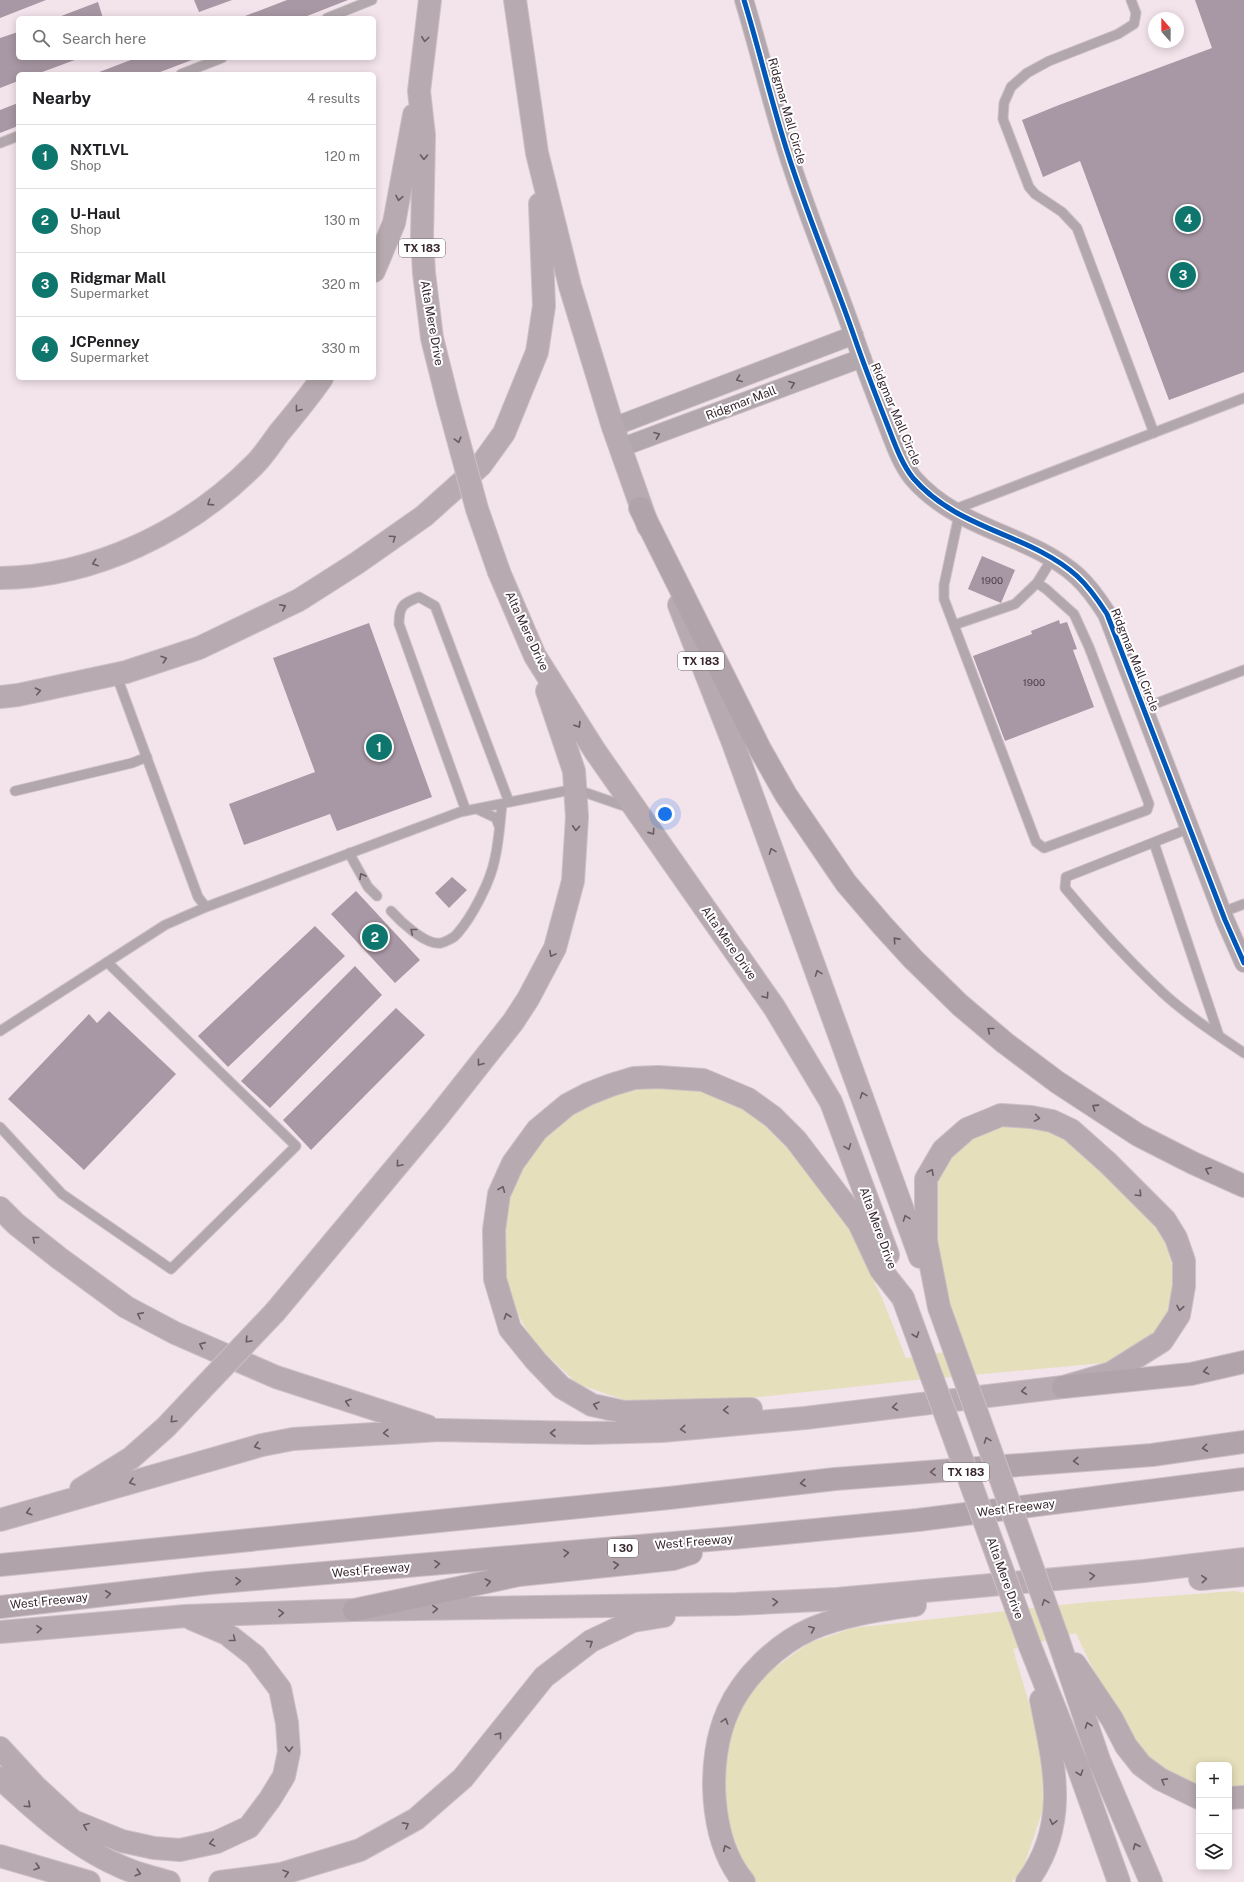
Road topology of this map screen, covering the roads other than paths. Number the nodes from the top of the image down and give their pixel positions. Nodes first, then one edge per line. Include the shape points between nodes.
1 (372, 0) edge
2 (430, 0) edge
3 (515, 0) edge
4 (744, 0) edge
5 (1131, 0) edge
6 (332, 16) edge
7 (217, 60) edge
8 (185, 72) edge
9 (419, 91) junction
10 (16, 137) edge
11 (0, 143) edge
12 (537, 152) junction
13 (376, 266) edge
14 (854, 335) junction
15 (862, 358) junction
16 (320, 380) edge
17 (1244, 398) edge
18 (613, 427) junction
19 (1154, 433) junction
20 (620, 448) junction
21 (640, 508) junction
22 (956, 513) junction
23 (1052, 559) junction
24 (0, 578) edge
25 (1036, 583) junction
26 (954, 625) junction
27 (536, 656) junction
28 (1244, 670) edge
29 (116, 674) junction
30 (0, 697) edge
31 (1144, 708) junction
32 (147, 757) junction
33 (575, 789) junction
34 (15, 791) dead end
35 (506, 803) junction
36 (476, 809) junction
37 (637, 810) junction
38 (466, 811) junction
39 (499, 826) junction
40 (1190, 828) junction
41 (1154, 842) junction
42 (349, 854) junction
43 (377, 896) dead end
44 (1244, 904) edge
45 (206, 907) junction
46 (392, 910) dead end
47 (1223, 912) junction
48 (108, 962) junction
49 (1244, 963) edge
50 (0, 1031) edge
51 (1219, 1036) junction
52 (1244, 1053) edge
53 (0, 1127) edge
54 (1244, 1186) edge
55 (0, 1208) edge
56 (903, 1298) junction
57 (938, 1307) junction
58 (1244, 1362) edge
59 (1063, 1387) junction
60 (805, 1418) junction
61 (439, 1430) junction
62 (1244, 1442) edge
63 (1244, 1479) edge
64 (58, 1504) junction
65 (0, 1520) edge
66 (732, 1538) junction
67 (1244, 1560) edge
68 (0, 1565) edge
69 (1167, 1568) junction
70 (1244, 1575) edge
71 (956, 1587) junction
72 (736, 1604) junction
73 (0, 1607) edge
74 (354, 1610) junction
75 (186, 1616) junction
76 (0, 1632) edge
77 (1058, 1639) junction
78 (1030, 1646) junction
79 (0, 1748) edge
80 (0, 1778) edge
81 (1244, 1797) edge
82 (1196, 1798) edge
83 (1232, 1798) edge
84 (0, 1856) edge
85 (89, 1882) edge
86 (169, 1882) edge
87 (220, 1882) edge
88 (744, 1882) edge
89 (1026, 1882) edge
90 (1118, 1882) edge
91 (1151, 1882) edge

1 - 6 lane
2 -> 9 main road, Alta Mere Drive / TX 183
3 - 12 main road, TX 183
4 - 14 street, Ridgmar Mall Circle via 785,145
5 - 19 lane via 1136,13 1134,24 1118,34 1049,61 1027,73 1011,87 1004,103 1003,119 1030,191 1062,212 1077,228
7 - 8 lane
9 -> 13 main road via 394,222
9 -> 27 main road, Alta Mere Drive / TX 183, bridge via 424,135 422,237 432,338 477,509 499,572
10 - 11 lane
12 - 18 main road, TX 183 via 570,286
29 -> 12 main road via 199,648 300,600 424,516 480,464 504,433 537,352 544,306
14 - 15 street, Ridgmar Mall Circle
14 -> 18 street, Ridgmar Mall
20 -> 15 street, Ridgmar Mall
15 - 22 street, Ridgmar Mall Circle via 893,439 910,473 935,500
16 -> 24 main road via 256,464 216,499 171,529 121,554 77,569
17 - 19 lane
18 - 20 main road, TX 183
19 - 22 lane
20 - 21 main road, TX 183
54 -> 21 highway via 1138,1135 1057,1082 960,1005 898,942 846,883 786,795 760,749
57 -> 21 main road, TX 183 via 732,740
22 - 23 street, Ridgmar Mall Circle
22 - 26 lane via 944,585 944,600
23 - 25 lane
23 - 31 street, Ridgmar Mall Circle via 1075,574 1102,605
25 - 26 lane via 1015,604
25 - 26 lane via 1074,614 1149,804 1147,810 1044,848 1036,842
27 - 33 main road via 574,771
27 -> 37 main road, Alta Mere Drive / TX 183 via 594,751
28 - 31 lane
30 -> 29 main road
29 - 32 lane
31 - 40 street, Ridgmar Mall Circle
32 - 34 lane via 132,763
32 - 45 lane via 198,897
33 - 35 lane
33 - 37 lane
33 -> 64 main road, bridge via 577,817 573,881 555,948 513,1022 437,1118 275,1312 200,1392 131,1458
35 - 36 lane
35 - 38 lane via 435,606 420,597 402,606 399,624
35 - 39 lane
36 - 38 lane
36 - 39 lane via 496,818
37 -> 56 main road, Alta Mere Drive / TX 183 via 774,1007 831,1102
38 - 42 lane
39 -> 46 lane via 495,860 479,898 456,936 440,943 432,942 417,935
40 - 41 lane
40 - 47 street, Ridgmar Mall Circle
41 - 51 lane
41 - 51 lane via 1066,877 1065,888 1099,928 1164,993
43 -> 42 lane via 368,887
42 - 45 lane
44 - 47 lane
45 - 48 lane via 165,925
47 - 49 street, Ridgmar Mall Circle
48 - 50 lane
48 - 53 lane via 296,1146 171,1269 62,1194
51 - 52 lane
61 -> 55 main road via 276,1377 175,1333 126,1307 59,1258
60 -> 56 main road via 770,1409 624,1412 592,1404 561,1387 536,1361 510,1329 495,1279 494,1230 499,1194 513,1163 537,1130 567,1105 588,1094 634,1078 703,1080 748,1099 796,1140 859,1223 881,1270
56 -> 78 main road, Alta Mere Drive / TX 183, bridge
57 -> 59 main road via 926,1241 926,1179 943,1150 967,1129 1001,1115 1052,1121 1071,1130 1165,1220 1176,1238 1184,1261 1184,1286 1179,1315 1162,1341 1111,1373
77 -> 57 main road, TX 183, bridge
58 -> 59 highway via 1191,1374
59 -> 60 main road
60 -> 61 main road via 662,1431 528,1433
61 -> 64 main road via 293,1439 262,1445
62 -> 68 highway via 1152,1455 835,1479
63 - 66 highway, West Freeway / I 30 via 918,1520
64 -> 65 main road
73 -> 66 highway, West Freeway / I 30 via 209,1583
74 -> 66 highway via 519,1575 673,1559
67 - 69 main road
69 -> 70 main road via 1194,1580
71 -> 69 main road
72 -> 71 main road via 837,1599
88 -> 71 main road via 738,1875 721,1836 714,1800 715,1752 728,1711 742,1687 782,1646 811,1629 863,1613 924,1603
74 -> 72 main road
87 -> 72 main road via 281,1874 360,1850 416,1819 463,1778 544,1676 591,1641 633,1621
75 -> 74 main road
76 -> 75 main road
75 -> 79 main road via 227,1634 255,1656 280,1689 290,1752 284,1776 249,1827 217,1842 180,1850 154,1848 122,1841 73,1821 35,1786
82 -> 77 main road via 1160,1779 1141,1765 1126,1746 1112,1719
91 -> 77 main road, TX 183 via 1099,1760
78 -> 89 main road via 1056,1788 1054,1818 1047,1845
78 -> 90 main road, Alta Mere Drive / TX 183 via 1078,1767
80 -> 86 main road via 63,1833 95,1853 124,1868
81 - 83 main road
84 -> 85 main road

